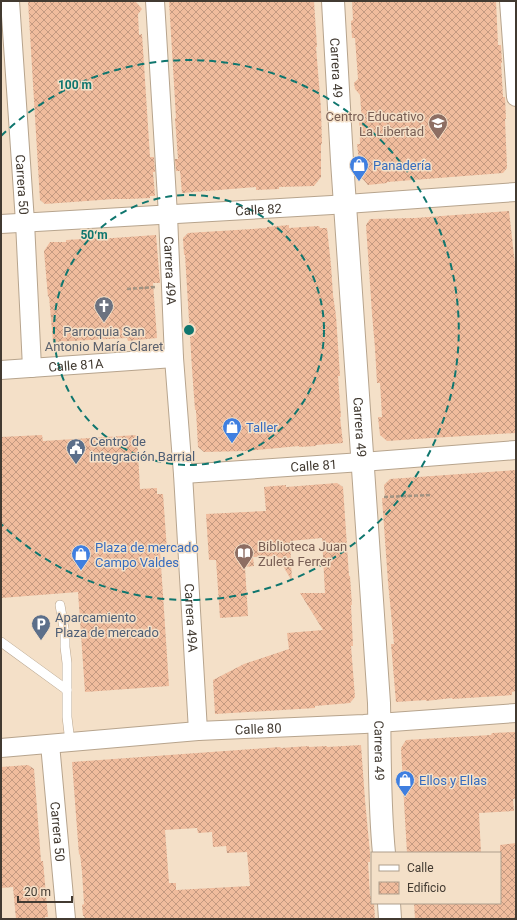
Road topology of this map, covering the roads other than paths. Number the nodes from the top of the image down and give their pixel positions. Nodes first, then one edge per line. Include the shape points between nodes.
1 (10, 1) edge
2 (155, 1) edge
3 (332, 1) edge
4 (509, 1) edge
5 (516, 97) edge
6 (516, 192) edge
7 (345, 204) junction
8 (168, 215) junction
9 (24, 222) junction
10 (1, 224) edge
11 (174, 358) junction
12 (32, 368) junction
13 (1, 370) edge
14 (516, 450) edge
15 (362, 462) junction
16 (183, 474) junction
17 (60, 605) dead end
18 (1, 642) edge
19 (67, 690) junction
20 (516, 712) edge
21 (379, 723) junction
22 (198, 731) junction
23 (70, 742) junction
24 (50, 744) junction
25 (1, 748) edge
26 (384, 852) edge
27 (389, 904) edge
28 (66, 919) edge
29 (390, 919) edge

1 - 9 street, Carrera 50
2 - 8 street, Carrera 49A
3 - 7 street, Carrera 49
4 - 5 street
6 - 7 street, Calle 82
7 - 8 street, Calle 82
7 - 15 street, Carrera 49
8 - 9 street, Calle 82
8 - 11 street, Carrera 49A
9 - 10 street, Calle 82
9 - 12 street, Carrera 50
11 - 12 street, Calle 81A
11 - 16 street, Carrera 49A
12 - 13 street, Calle 81A
14 - 15 street, Calle 81
15 - 16 street, Calle 81
15 - 21 street, Carrera 49
16 - 22 street, Carrera 49A
17 - 19 lane via 65,634
18 - 19 lane
19 - 23 lane
20 - 21 street, Calle 80
21 - 22 street, Calle 80
21 - 26 street, Carrera 49
22 - 23 street, Calle 80
23 - 24 street, Calle 80
24 - 25 street, Calle 80
24 - 28 street, Carrera 50
27 - 29 street

